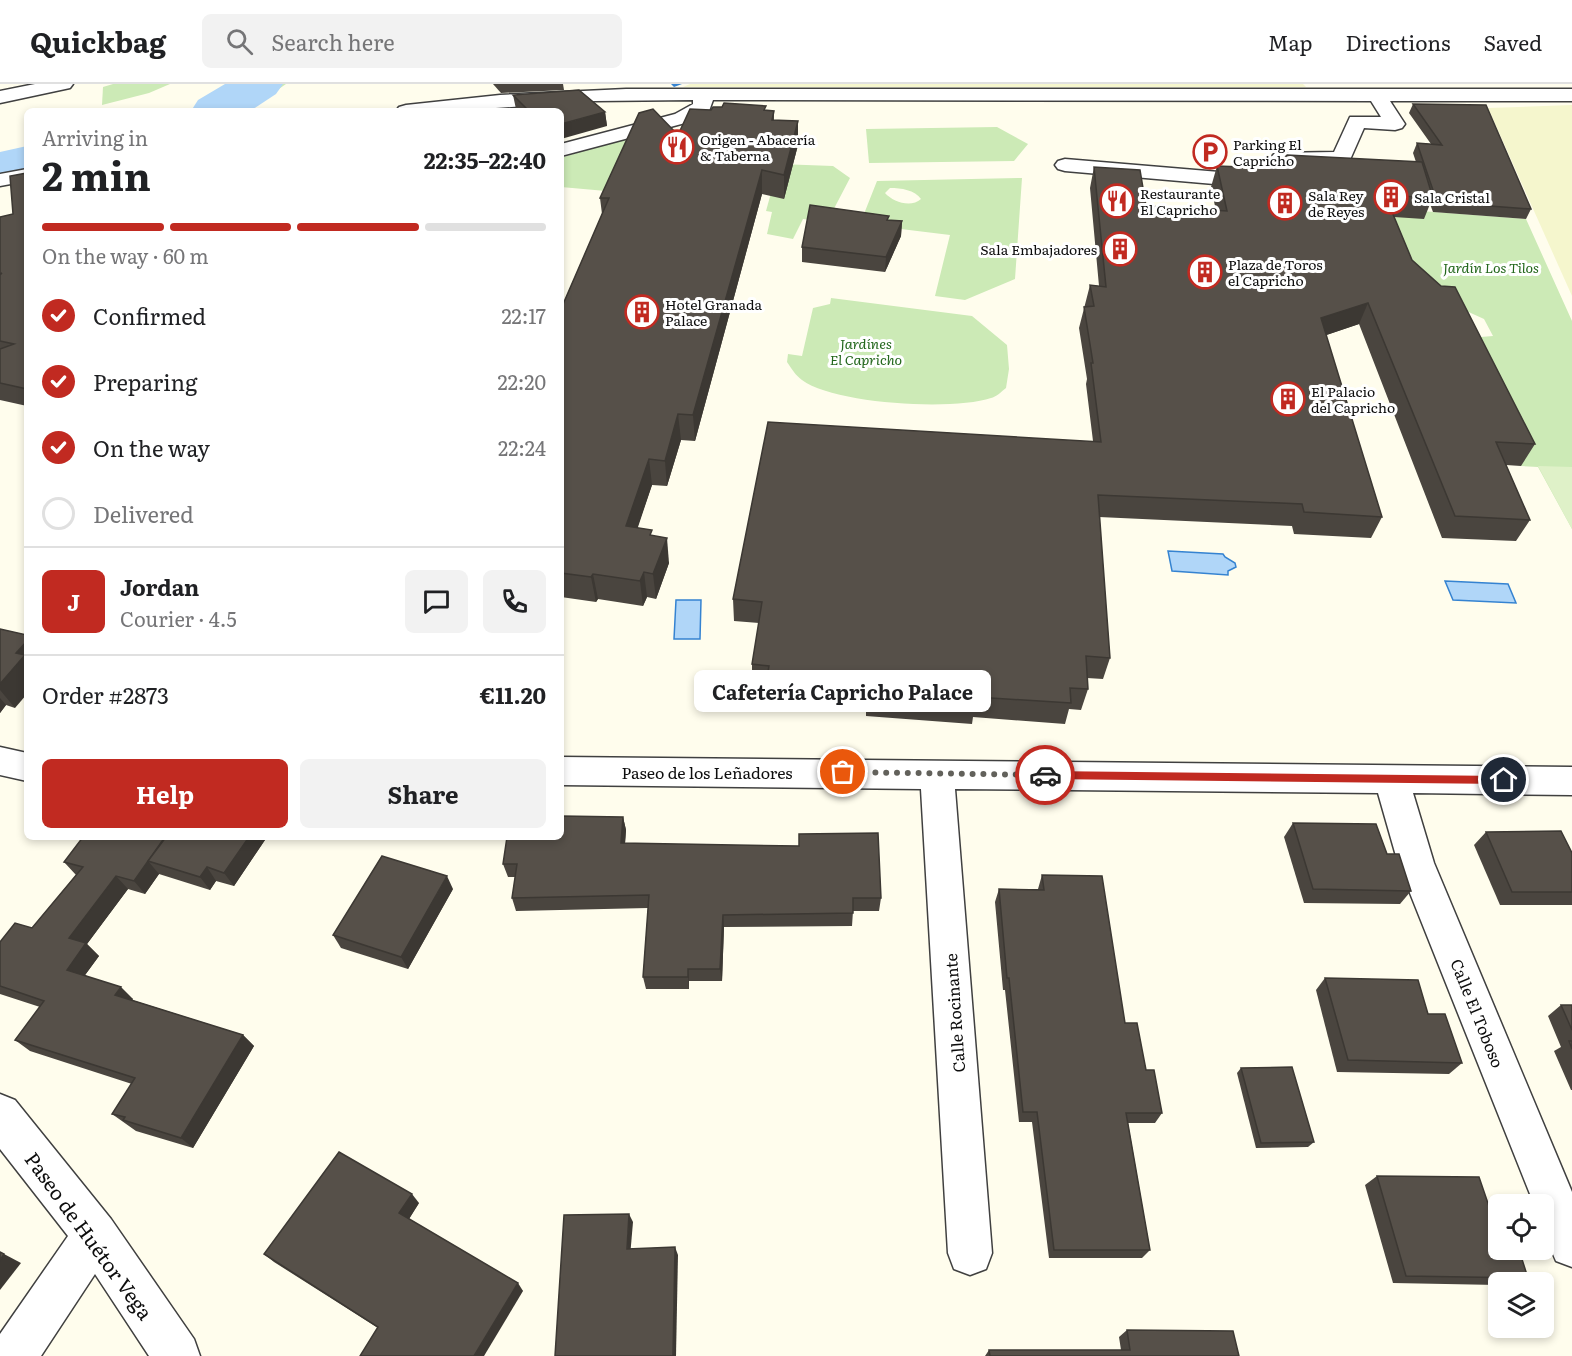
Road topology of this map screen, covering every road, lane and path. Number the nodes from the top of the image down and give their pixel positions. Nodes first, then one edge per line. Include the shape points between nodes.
1 (6, 84) edge
2 (61, 84) edge
3 (0, 85) edge
4 (656, 89) edge
5 (1327, 90) edge
6 (704, 94) junction
7 (1377, 95) junction
8 (1572, 95) edge
9 (0, 98) edge
10 (425, 108) edge
11 (564, 149) edge
12 (1065, 165) dead end
13 (24, 176) edge
14 (0, 180) edge
15 (564, 771) edge
16 (937, 773) junction
17 (1391, 779) junction
18 (1572, 781) edge
19 (0, 1115) edge
20 (95, 1235) junction
21 (1572, 1245) edge
22 (970, 1252) dead end
23 (14, 1356) edge
24 (177, 1356) edge

1 - 3 street
2 - 9 street
4 - 6 street
4 - 10 street
5 - 6 street
5 - 7 street
6 - 11 street via 702,107 682,118
7 - 8 street
7 - 12 street via 1395,124 1357,121 1342,158 1282,157 1260,182
13 - 14 street
15 - 16 street, Paseo de los Leñadores
16 - 17 street, Paseo de los Leñadores
16 - 22 street, Calle Rocinante
17 - 18 street, Paseo de los Leñadores
17 - 21 street, Calle El Toboso via 1416,863
19 - 20 street, Paseo de Huétor Vega
20 - 23 street
20 - 24 street, Paseo de Huétor Vega

